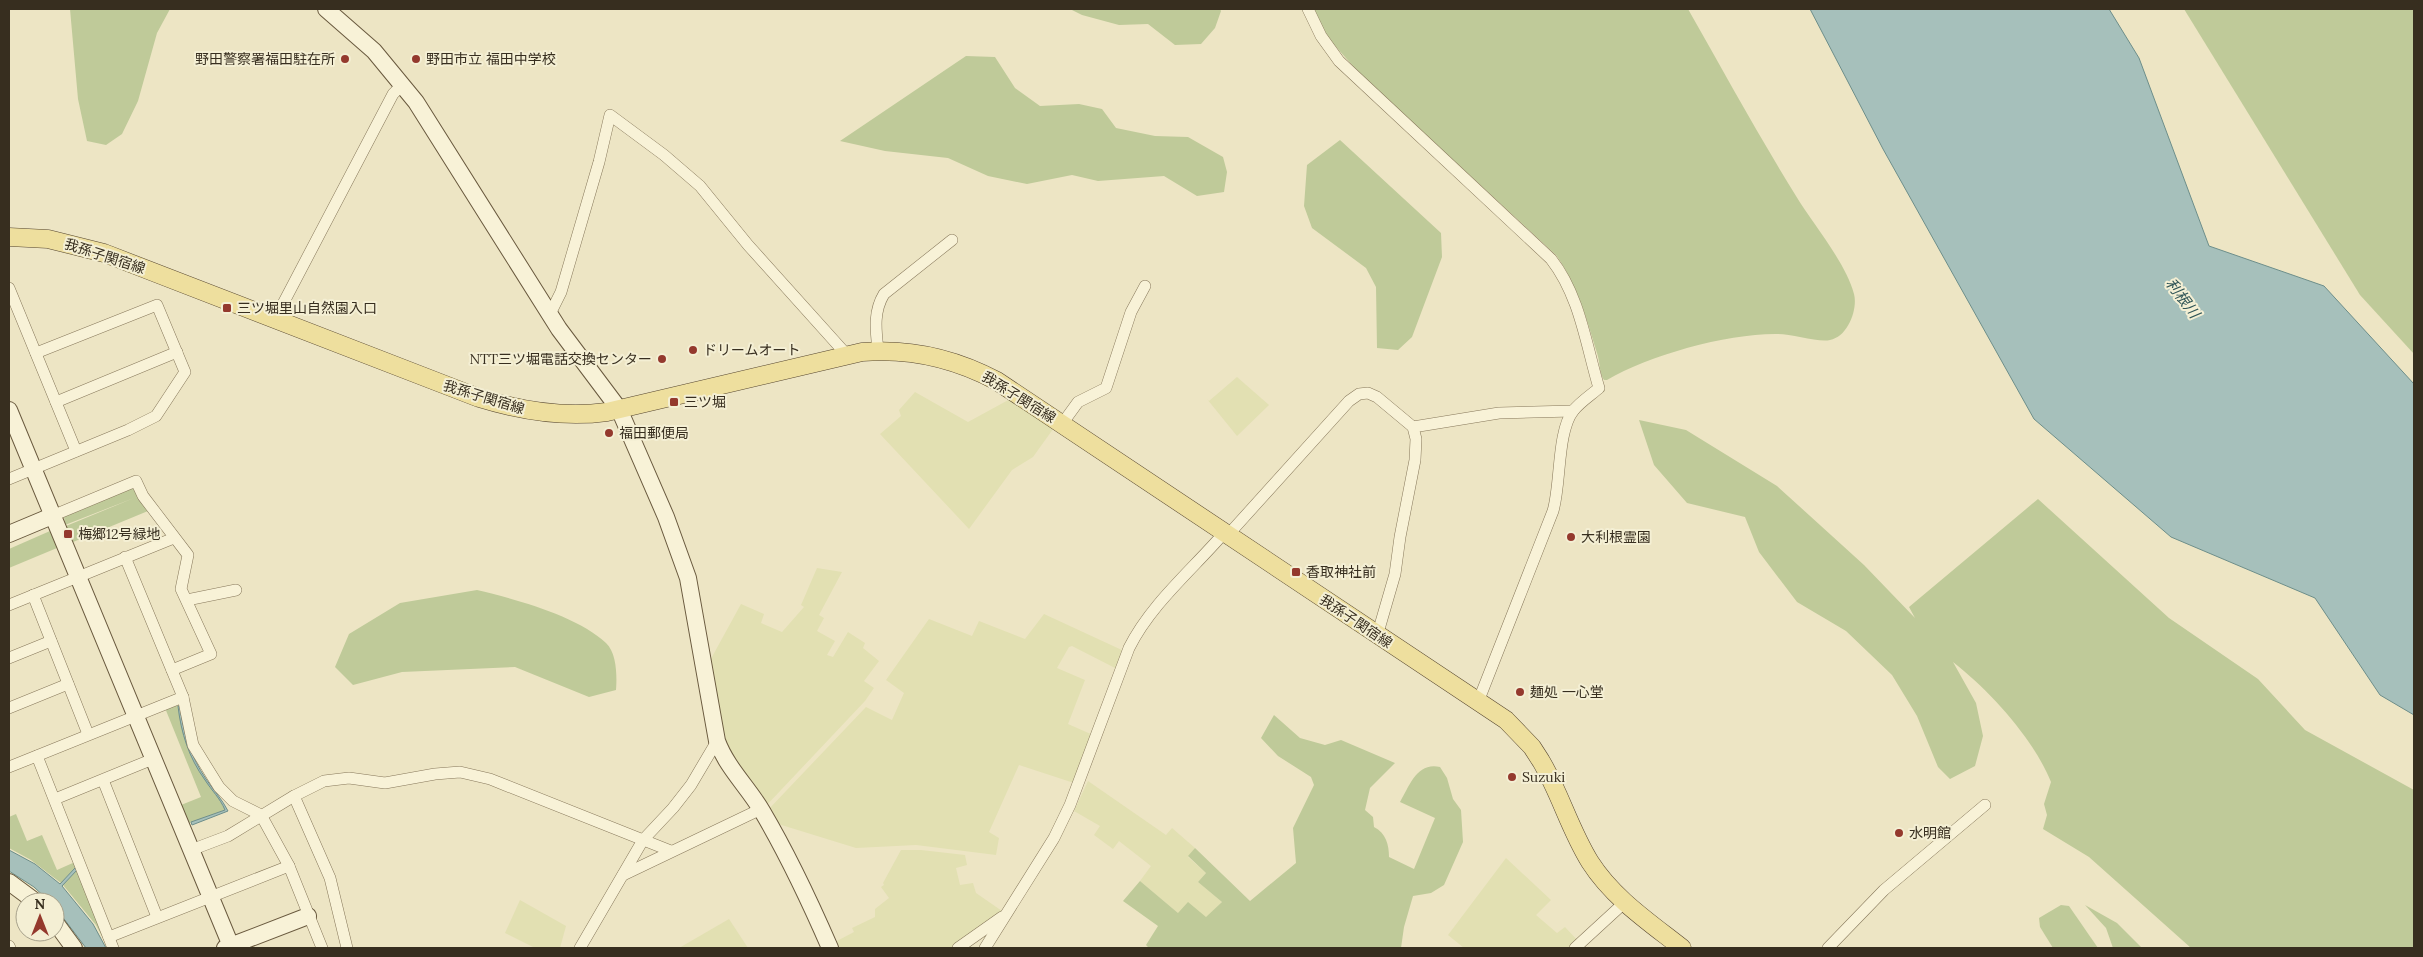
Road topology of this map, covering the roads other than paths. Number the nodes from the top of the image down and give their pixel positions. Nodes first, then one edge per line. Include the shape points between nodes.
1 (326, 9) edge
2 (1308, 9) edge
3 (402, 85) junction
4 (9, 237) edge
5 (952, 240) dead end
6 (1145, 286) dead end
7 (9, 288) edge
8 (550, 314) junction
9 (275, 319) junction
10 (878, 350) junction
11 (177, 352) junction
12 (36, 353) junction
13 (846, 354) junction
14 (56, 402) junction
15 (619, 409) junction
16 (9, 410) edge
17 (1573, 411) junction
18 (1062, 424) junction
19 (1413, 427) junction
20 (76, 451) junction
21 (33, 468) junction
22 (9, 479) edge
23 (52, 516) junction
24 (9, 534) edge
25 (1226, 534) junction
26 (174, 538) junction
27 (125, 557) junction
28 (78, 576) junction
29 (236, 590) dead end
30 (33, 595) junction
31 (187, 600) junction
32 (9, 605) edge
33 (1377, 636) junction
34 (51, 640) junction
35 (9, 658) edge
36 (172, 670) junction
37 (68, 684) junction
38 (182, 696) junction
39 (1478, 702) junction
40 (9, 708) edge
41 (136, 715) junction
42 (88, 734) junction
43 (717, 741) junction
44 (37, 756) junction
45 (153, 759) junction
46 (9, 767) edge
47 (103, 780) junction
48 (294, 796) junction
49 (55, 799) junction
50 (1985, 805) dead end
51 (761, 809) junction
52 (261, 815) junction
53 (643, 840) junction
54 (191, 850) junction
55 (671, 851) junction
56 (289, 866) junction
57 (623, 875) junction
58 (9, 882) edge
59 (22, 892) edge
60 (210, 897) junction
61 (1624, 903) junction
62 (308, 916) junction
63 (1003, 916) junction
64 (157, 917) junction
65 (65, 936) edge
66 (109, 937) junction
67 (228, 947) edge
68 (74, 948) edge
69 (113, 948) edge
70 (322, 948) edge
71 (347, 948) edge
72 (580, 948) edge
73 (830, 948) edge
74 (958, 948) edge
75 (985, 948) edge
76 (1574, 948) edge
77 (1682, 948) edge
78 (1828, 948) edge

1 - 3 street via 374,51
2 - 17 street via 1321,36 1339,61 1537,244 1562,273 1580,317 1600,388
3 - 8 street
3 - 9 street via 393,94
4 - 9 main road, 我孫子関宿線 via 48,239 104,253
5 - 10 street via 884,294 876,319
6 - 18 street via 1131,312 1106,388 1078,402
7 - 12 street
8 - 13 street via 561,292 610,115 664,154 700,186
8 - 15 street
9 - 15 main road, 我孫子関宿線 via 512,408 567,414
10 - 13 main road, 我孫子関宿線
10 - 18 main road, 我孫子関宿線 via 923,353 969,367 997,381
11 - 12 street via 157,305
11 - 14 street
11 - 20 street via 185,372 156,416
12 - 14 street
13 - 15 main road, 我孫子関宿線
14 - 20 street
15 - 43 street via 688,578
16 - 21 street
17 - 19 street via 1499,413
17 - 39 street via 1566,423 1553,511
18 - 25 main road, 我孫子関宿線
19 - 25 street via 1377,397 1359,394 1349,400
19 - 33 street via 1415,460 1406,514 1395,574
20 - 21 street
21 - 22 street
21 - 23 street
23 - 24 street
23 - 26 street via 136,482 142,496
23 - 28 street
25 - 33 main road, 我孫子関宿線
25 - 63 street via 1137,631 1070,805 1054,838
26 - 27 street
26 - 31 street via 188,555 181,589
27 - 28 street
27 - 36 street
28 - 30 street
28 - 41 street
29 - 31 street
30 - 32 street
30 - 34 street
31 - 36 street via 211,654
33 - 39 main road, 我孫子関宿線
34 - 35 street
34 - 37 street
36 - 38 street
37 - 40 street
37 - 42 street
38 - 41 street
38 - 52 street via 193,745 205,766 233,801
39 - 61 main road, 我孫子関宿線 via 1506,720 1532,747 1547,770 1589,860
41 - 42 street
41 - 45 street
42 - 44 street
43 - 51 street via 737,778
43 - 53 street via 691,785
44 - 46 street
44 - 49 street
45 - 47 street
45 - 54 street
47 - 49 street
47 - 64 street
48 - 52 street
48 - 53 street via 336,778 385,783 435,774 469,773
48 - 71 street via 330,878
49 - 66 street
50 - 78 street via 1884,890
51 - 55 street
51 - 73 street
52 - 54 street via 228,836
52 - 56 street
53 - 55 street
53 - 57 street
54 - 60 street
55 - 57 street
56 - 60 street
56 - 62 street
57 - 72 street
58 - 59 street
60 - 64 street
60 - 67 street
61 - 76 street
61 - 77 main road, 我孫子関宿線
62 - 67 street
62 - 70 street
63 - 74 street
63 - 75 street
64 - 66 street
65 - 68 street
66 - 69 street

